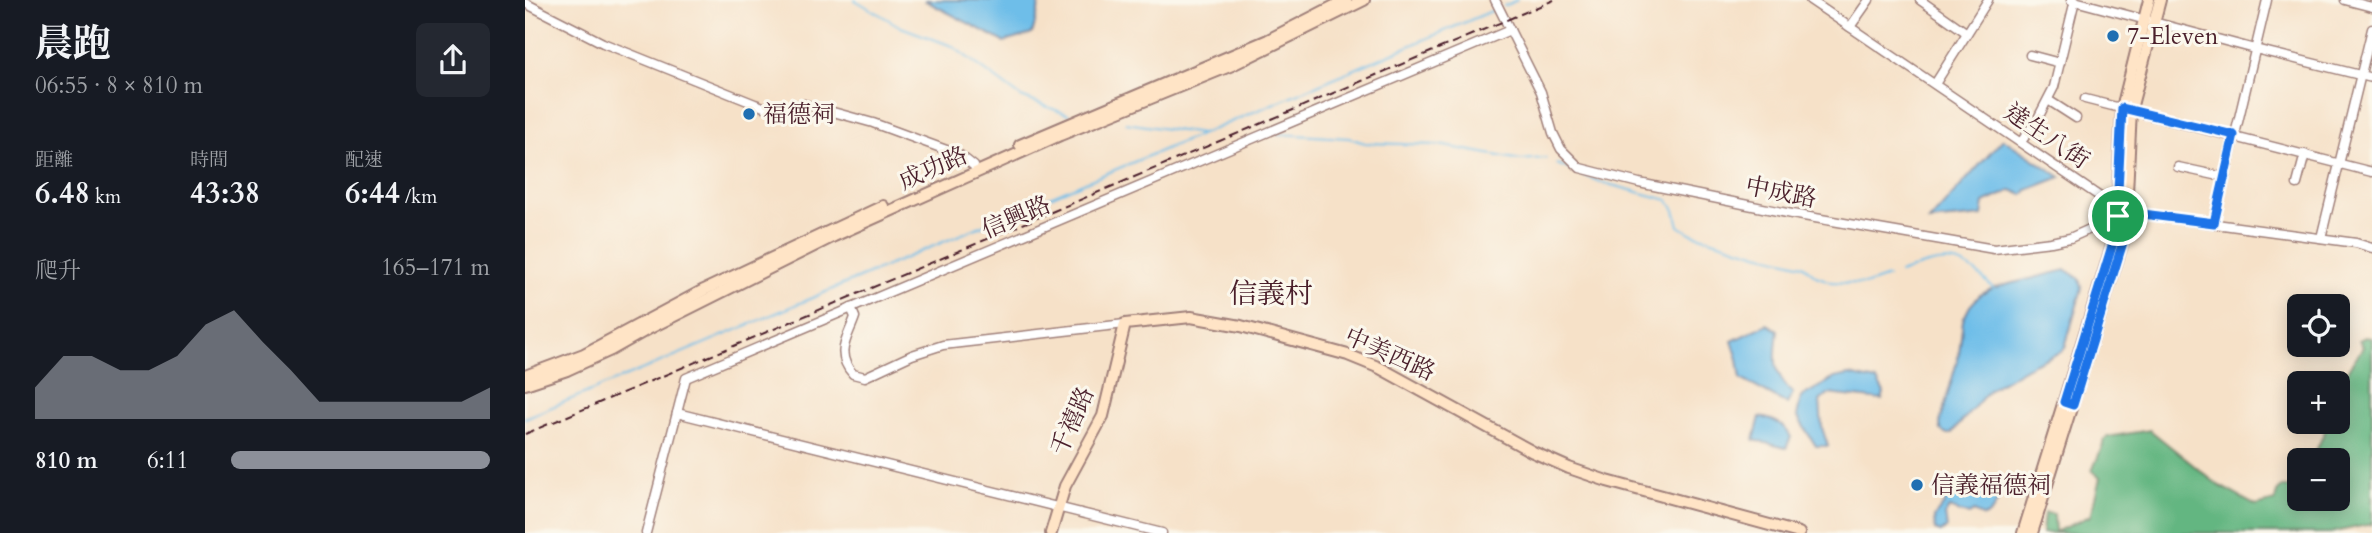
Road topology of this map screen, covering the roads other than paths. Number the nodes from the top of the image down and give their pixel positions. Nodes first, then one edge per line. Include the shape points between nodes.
1 (1346, 0) edge
2 (1364, 0) edge
3 (1495, 0) edge
4 (1810, 0) edge
5 (1869, 0) edge
6 (1920, 0) edge
7 (1989, 0) edge
8 (2074, 0) edge
9 (2149, 0) edge
10 (2160, 0) edge
11 (2267, 0) edge
12 (2345, 0) edge
13 (525, 3) edge
14 (2372, 7) edge
15 (2150, 20) junction
16 (1850, 27) junction
17 (2372, 29) edge
18 (1510, 30) junction
19 (1967, 33) junction
20 (2255, 49) junction
21 (2030, 55) dead end
22 (2060, 63) junction
23 (2361, 75) junction
24 (2372, 78) edge
25 (1935, 84) junction
26 (2085, 99) dead end
27 (2048, 100) junction
28 (2127, 108) junction
29 (2076, 118) dead end
30 (2234, 135) junction
31 (2021, 142) junction
32 (2305, 154) junction
33 (2339, 163) junction
34 (2178, 167) dead end
35 (975, 169) junction
36 (2372, 172) edge
37 (2224, 177) junction
38 (2297, 184) dead end
39 (2121, 212) junction
40 (2214, 223) junction
41 (2321, 238) junction
42 (2372, 248) edge
43 (851, 307) junction
44 (1125, 324) junction
45 (525, 376) edge
46 (525, 384) edge
47 (677, 413) junction
48 (2045, 477) junction
49 (1059, 506) junction
50 (646, 533) edge
51 (1051, 533) edge
52 (1162, 533) edge
53 (1799, 533) edge
54 (2023, 533) edge
55 (2032, 533) edge

1 - 35 street, 成功路 via 1268,40 1065,124
2 - 35 street, 成功路 via 1232,65
3 - 18 street, 中成路
4 - 16 street, 達生八街
5 - 16 street
6 - 19 street
7 - 19 street
8 - 15 street
8 - 22 street
9 - 15 street
10 - 15 street
11 - 20 street
12 - 14 street
13 - 35 street via 603,43 755,104 772,110 804,104 873,123 960,155
15 - 20 street
15 - 28 street
16 - 25 street, 達生八街
17 - 23 street
18 - 39 street, 中成路 via 1541,92 1561,149 1580,168 1594,173 1994,249 2070,238
18 - 43 street, 信興路
19 - 25 street
20 - 23 street
20 - 30 street
21 - 22 street
22 - 27 street
23 - 24 street
23 - 33 street
25 - 31 street, 達生八街
26 - 28 street
27 - 29 street
27 - 31 street
28 - 30 street
28 - 39 street
30 - 32 street
30 - 37 street
31 - 39 street, 達生八街
32 - 33 street
32 - 38 street
33 - 36 street
33 - 41 street
34 - 37 street
35 - 45 street, 成功路 via 704,289 584,354
35 - 46 street, 成功路 via 611,350
37 - 40 street
39 - 40 street, 達生八街
39 - 48 street via 2124,239
40 - 41 street, 達生八街
41 - 42 street, 達生八街
43 - 44 street, 中美西路 via 855,317 844,342 845,359 853,374 865,376 943,345
43 - 47 street, 信興路 via 687,378
44 - 49 street, 千禧路 via 1103,416
44 - 53 street, 中美西路 via 1191,317 1348,355 1569,468
47 - 49 street
47 - 50 street, 信興路
48 - 54 street
48 - 55 street
49 - 51 street, 千禧路
49 - 52 street

